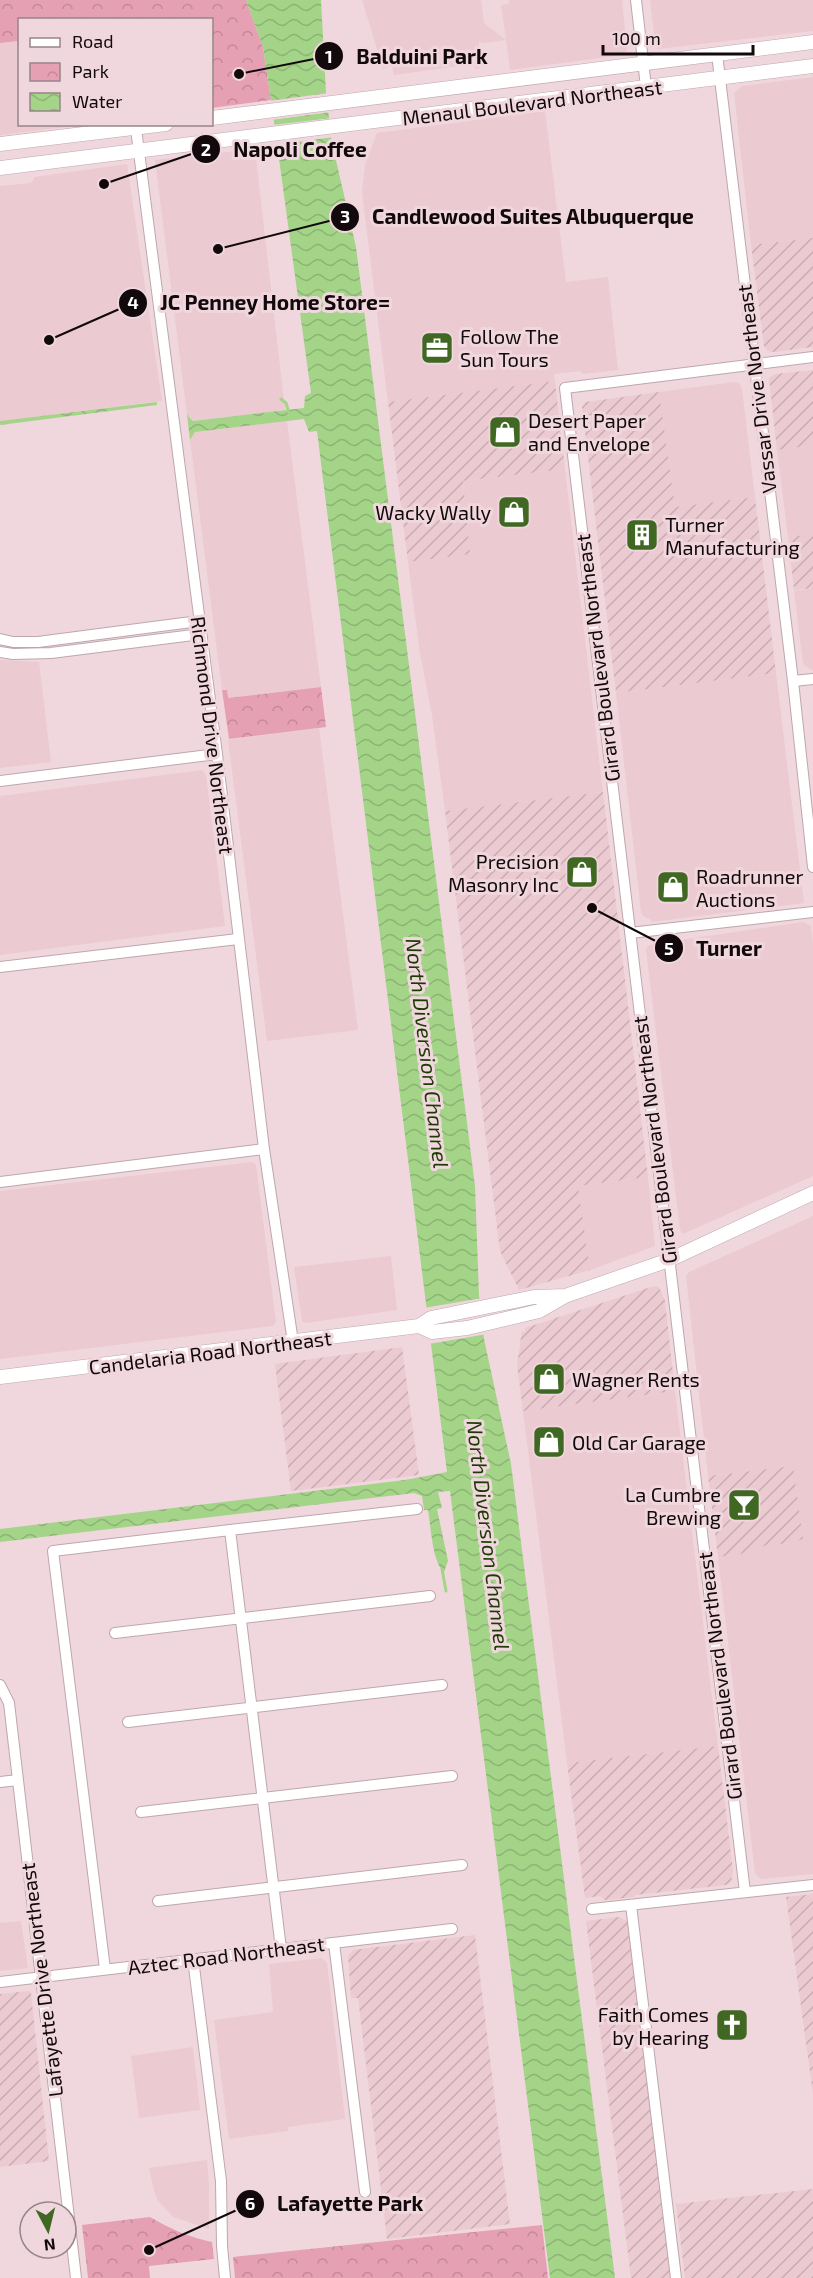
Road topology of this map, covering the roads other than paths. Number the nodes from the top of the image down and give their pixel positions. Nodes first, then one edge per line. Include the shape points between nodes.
1 (636, 0) edge
2 (813, 42) edge
3 (717, 54) junction
4 (643, 63) junction
5 (813, 66) edge
6 (720, 78) junction
7 (646, 87) junction
8 (213, 118) edge
9 (154, 126) edge
10 (136, 129) junction
11 (0, 144) edge
12 (139, 152) junction
13 (0, 168) edge
14 (813, 357) edge
15 (753, 364) junction
16 (199, 621) junction
17 (201, 634) junction
18 (0, 639) edge
19 (0, 652) edge
20 (813, 679) edge
21 (793, 681) junction
22 (217, 754) junction
23 (0, 781) edge
24 (813, 867) edge
25 (813, 912) edge
26 (630, 933) junction
27 (238, 939) junction
28 (0, 967) edge
29 (264, 1149) junction
30 (0, 1182) edge
31 (813, 1193) edge
32 (669, 1260) junction
33 (564, 1296) junction
34 (419, 1326) junction
35 (293, 1342) junction
36 (0, 1377) edge
37 (417, 1509) dead end
38 (230, 1530) junction
39 (430, 1596) dead end
40 (241, 1618) junction
41 (115, 1633) dead end
42 (0, 1685) edge
43 (442, 1685) dead end
44 (252, 1707) junction
45 (128, 1722) dead end
46 (452, 1776) dead end
47 (18, 1780) junction
48 (0, 1782) edge
49 (263, 1797) junction
50 (141, 1812) dead end
51 (462, 1865) dead end
52 (813, 1885) edge
53 (273, 1887) junction
54 (745, 1892) junction
55 (158, 1901) dead end
56 (631, 1905) junction
57 (592, 1909) dead end
58 (452, 1929) dead end
59 (334, 1943) junction
60 (281, 1949) junction
61 (193, 1959) junction
62 (105, 1969) junction
63 (40, 1978) junction
64 (0, 1982) edge
65 (365, 2192) dead end
66 (76, 2278) edge
67 (225, 2278) edge
68 (676, 2278) edge

1 - 4 street
2 - 3 main road, Menaul Boulevard Northeast
3 - 4 main road, Menaul Boulevard Northeast
3 - 6 street, Vassar Drive Northeast
4 - 7 street
4 - 8 main road, Menaul Boulevard Northeast
5 - 6 main road, Menaul Boulevard Northeast
6 - 7 main road, Menaul Boulevard Northeast
6 - 15 street, Vassar Drive Northeast
7 - 12 main road, Menaul Boulevard Northeast
9 - 10 main road
10 - 11 main road
10 - 12 street, Richmond Drive Northeast
12 - 13 main road, Menaul Boulevard Northeast
12 - 16 street, Richmond Drive Northeast
14 - 15 street
15 - 21 street, Vassar Drive Northeast
15 - 26 street, Girard Boulevard Northeast via 565,388
16 - 17 street, Richmond Drive Northeast
16 - 18 street via 38,642
17 - 19 street via 51,653
17 - 22 street, Richmond Drive Northeast
20 - 21 street
21 - 24 street, Vassar Drive Northeast
22 - 23 street
22 - 27 street, Richmond Drive Northeast
25 - 26 street
26 - 32 street, Girard Boulevard Northeast
27 - 28 street
27 - 29 street, Richmond Drive Northeast
29 - 30 street
29 - 35 street, Richmond Drive Northeast
31 - 32 main road, Candelaria Road Northeast
32 - 33 main road, Candelaria Road Northeast
32 - 54 street, Girard Boulevard Northeast
33 - 34 main road, Candelaria Road Northeast via 534,1297 432,1318
33 - 34 main road, Candelaria Road Northeast via 539,1311 497,1321 432,1332
34 - 35 main road, Candelaria Road Northeast
35 - 36 main road, Candelaria Road Northeast
37 - 38 street
38 - 40 street
38 - 62 street via 53,1551
39 - 40 street
40 - 41 street
40 - 44 street
42 - 47 street, Lafayette Drive Northeast via 9,1703
43 - 44 street
44 - 45 street
44 - 49 street
46 - 49 street
47 - 48 street
47 - 63 street, Lafayette Drive Northeast
49 - 50 street
49 - 53 street
51 - 53 street
52 - 54 street
53 - 55 street
53 - 60 street
54 - 56 street
56 - 57 street
56 - 68 street
58 - 59 street, Aztec Road Northeast
59 - 60 street, Aztec Road Northeast
59 - 65 street
60 - 61 street, Aztec Road Northeast
61 - 62 street, Aztec Road Northeast
61 - 67 street via 221,2181
62 - 63 street, Aztec Road Northeast
63 - 64 street, Aztec Road Northeast
63 - 66 street, Lafayette Drive Northeast

